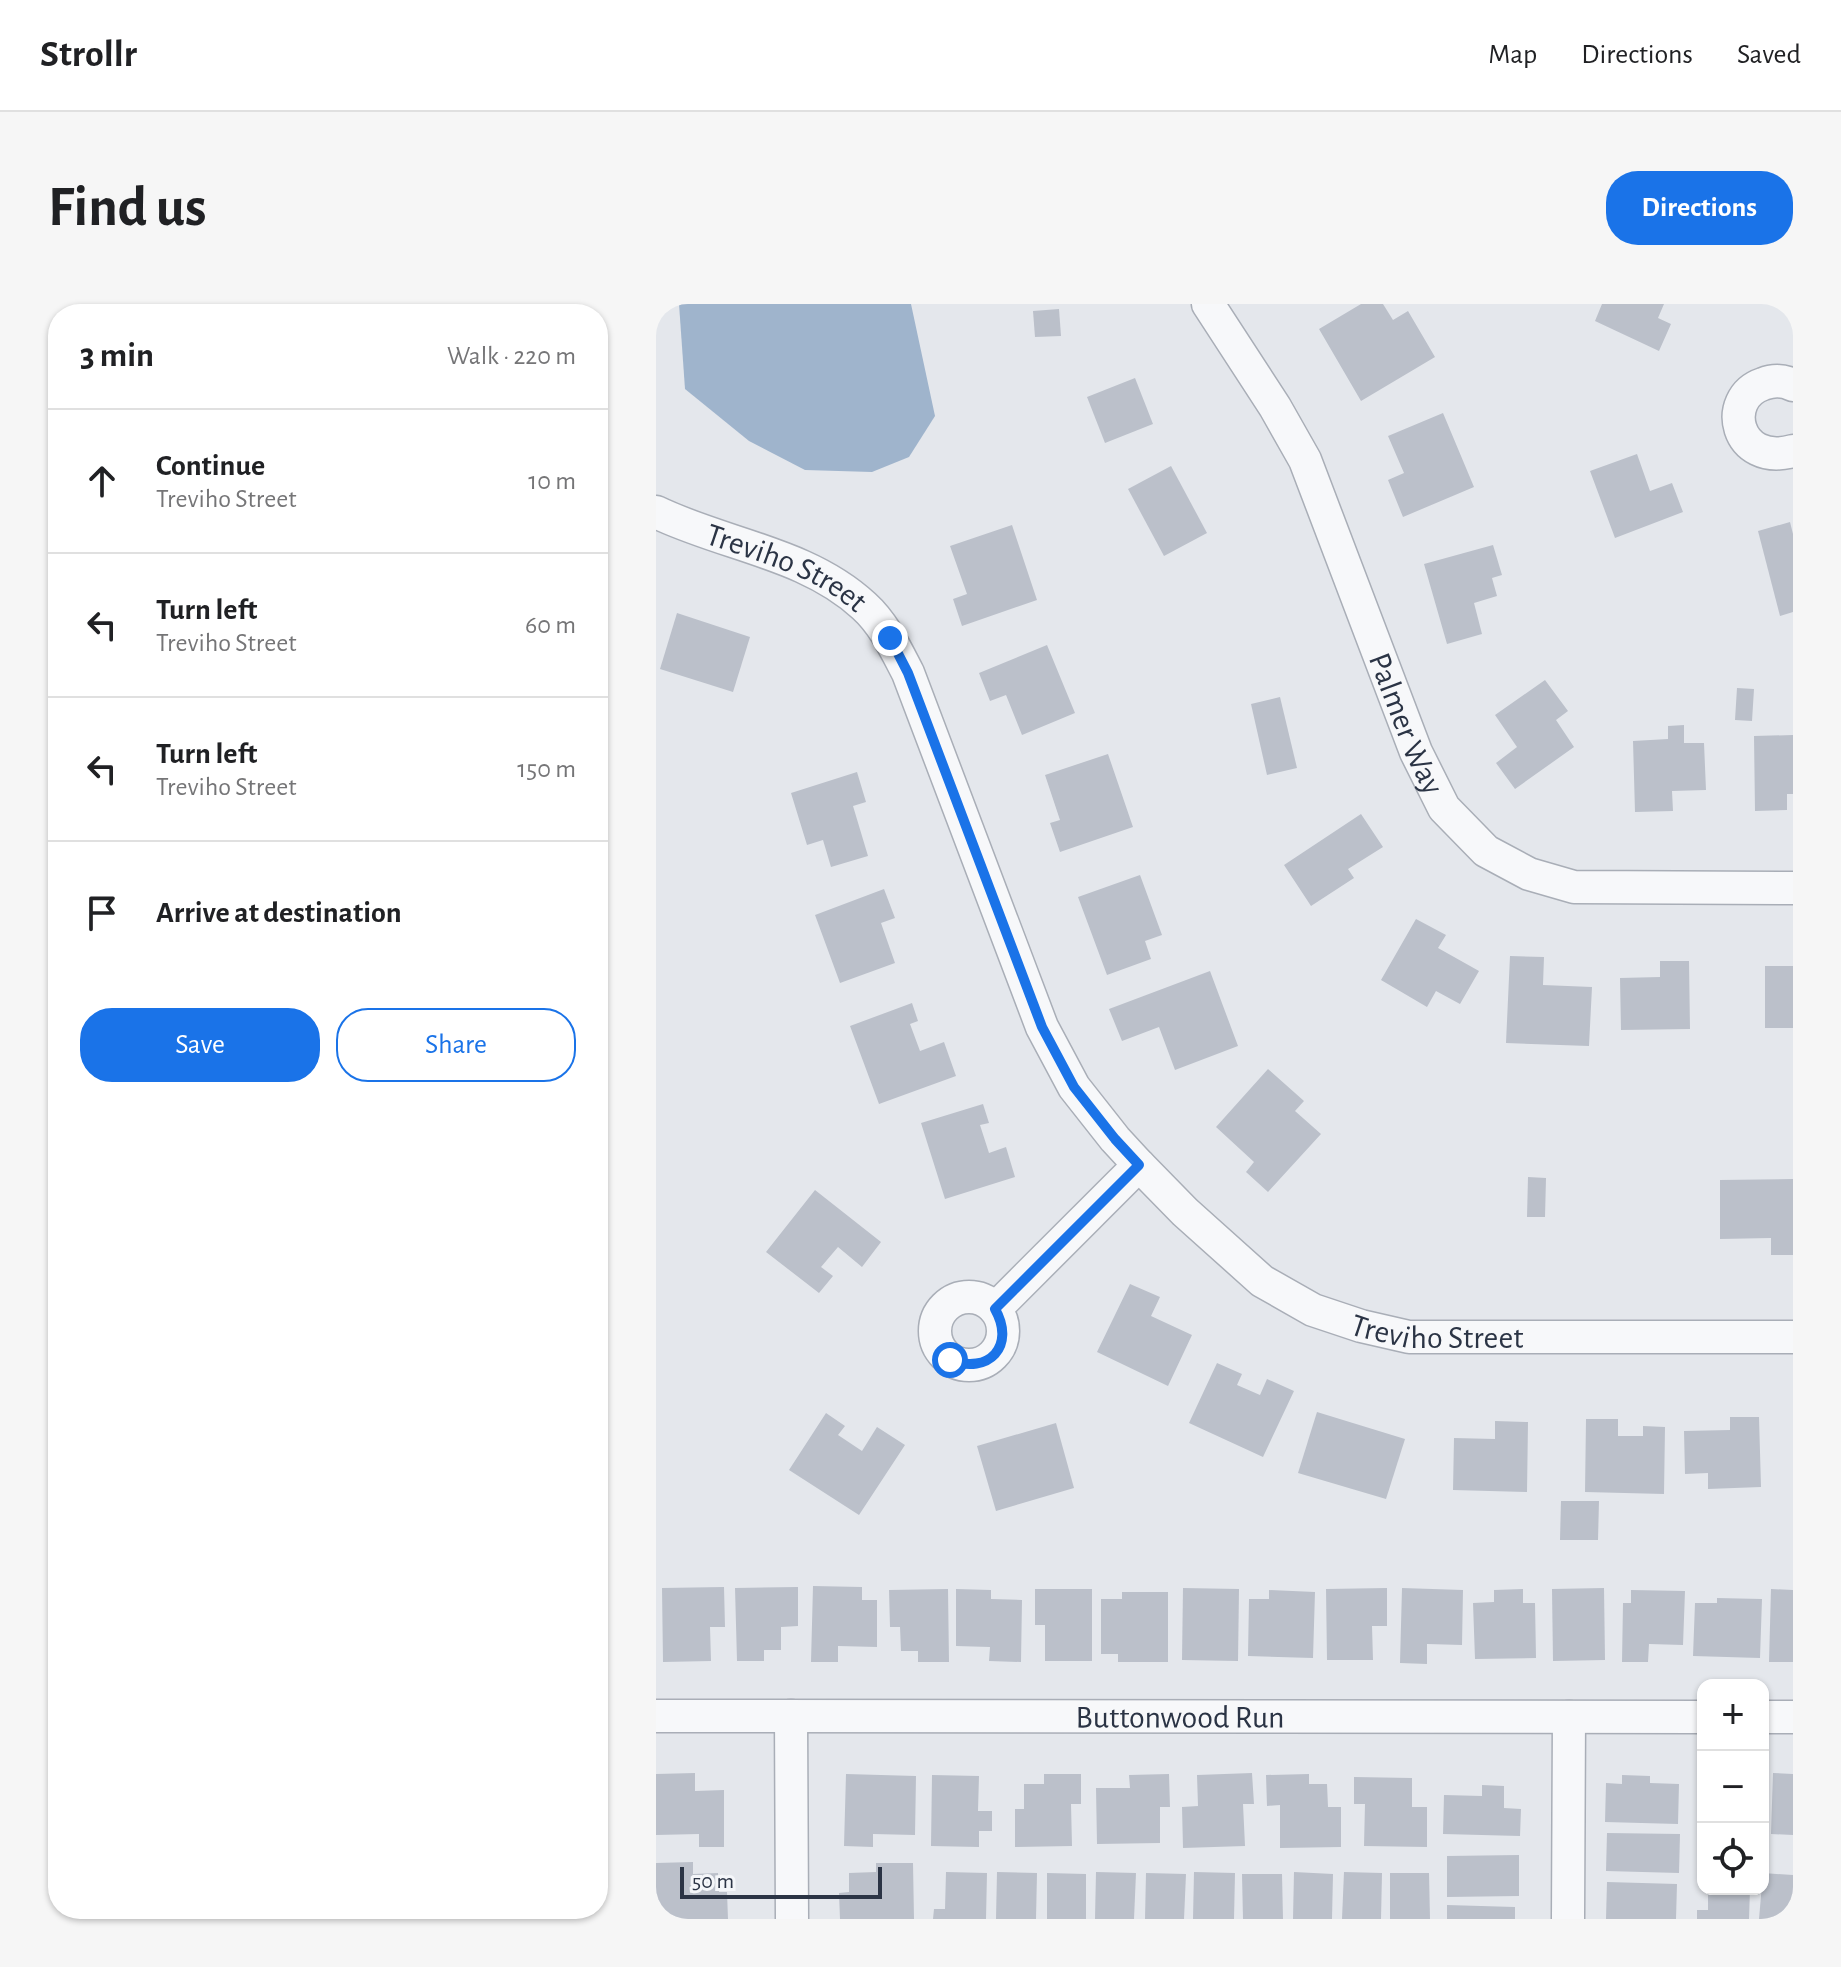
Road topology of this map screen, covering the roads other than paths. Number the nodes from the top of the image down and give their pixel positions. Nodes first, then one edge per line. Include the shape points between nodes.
1 (1208, 304) edge
2 (1793, 385) edge
3 (1793, 451) edge
4 (656, 512) edge
5 (1793, 888) edge
6 (1139, 1165) junction
7 (995, 1309) dead end
8 (1793, 1337) edge
9 (656, 1716) edge
10 (791, 1716) junction
11 (1569, 1717) junction
12 (1697, 1717) edge
13 (1769, 1717) edge
14 (1793, 1717) edge
15 (792, 1919) edge
16 (1568, 1919) edge

1 - 5 street, Palmer Way via 1305,460 1416,752 1444,808 1486,851 1529,874 1574,887
2 - 3 street via 1758,385 1740,407 1739,422 1743,436 1766,454
4 - 6 street, Treviho Street via 831,579 866,607 890,638 908,673 1042,1027 1074,1087
6 - 7 street
6 - 8 street, Treviho Street via 1262,1281 1313,1310 1361,1326 1409,1337
9 - 10 street, Buttonwood Run
10 - 11 street, Buttonwood Run
10 - 15 street
11 - 12 street, Buttonwood Run
11 - 16 street
13 - 14 street

